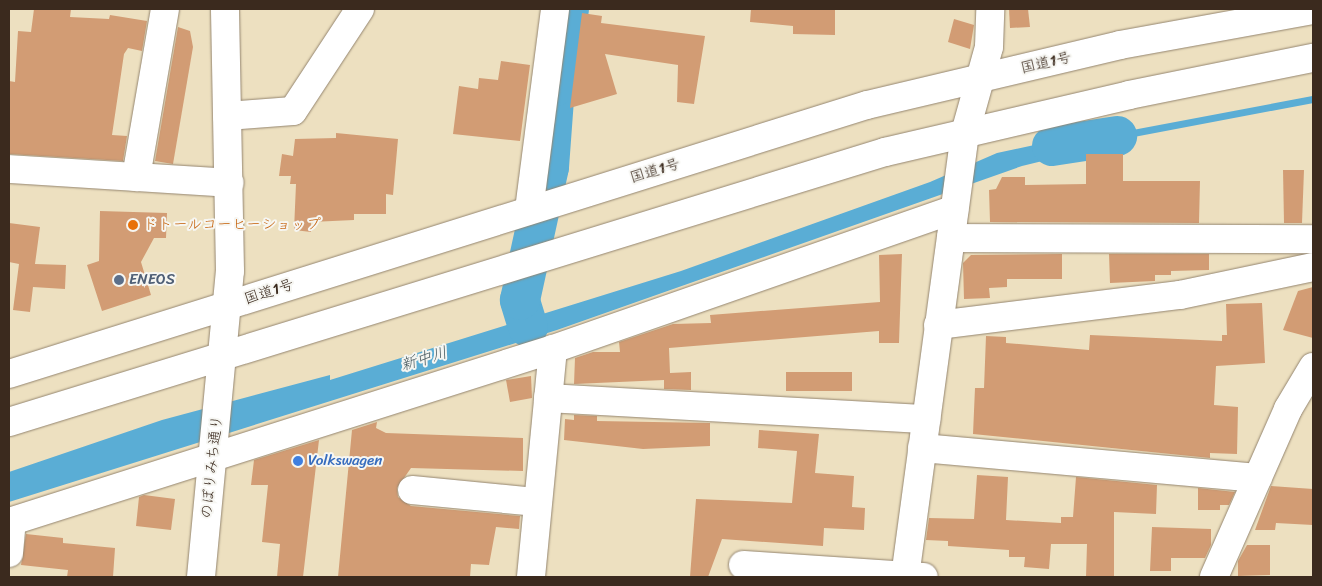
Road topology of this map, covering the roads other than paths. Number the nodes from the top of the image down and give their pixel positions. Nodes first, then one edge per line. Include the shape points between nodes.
1 (165, 9) edge
2 (225, 9) edge
3 (360, 9) edge
4 (555, 9) edge
5 (990, 9) edge
6 (1313, 10) edge
7 (1313, 58) edge
8 (980, 78) junction
9 (227, 116) junction
10 (965, 137) junction
11 (9, 169) edge
12 (136, 177) junction
13 (230, 183) junction
14 (955, 203) junction
15 (529, 210) junction
16 (951, 238) junction
17 (1313, 239) edge
18 (1313, 267) edge
19 (227, 305) junction
20 (938, 325) junction
21 (553, 349) junction
22 (222, 365) junction
23 (1313, 367) edge
24 (9, 374) edge
25 (548, 398) junction
26 (926, 419) junction
27 (9, 422) edge
28 (922, 448) junction
29 (213, 458) junction
30 (1258, 478) junction
31 (412, 490) dead end
32 (537, 502) junction
33 (10, 521) edge
34 (9, 554) edge
35 (743, 565) dead end
36 (201, 577) edge
37 (531, 577) edge
38 (911, 577) edge
39 (1214, 577) edge

1 - 12 main road
2 - 9 main road, のぼりみち通り
3 - 9 main road via 293,111
4 - 15 main road
5 - 8 main road via 988,47
6 - 8 main road, 国道1号 via 1120,46
7 - 10 main road
8 - 10 main road
8 - 15 main road, 国道1号 via 867,105
9 - 13 main road, のぼりみち通り
10 - 14 main road
10 - 22 main road via 885,152
11 - 12 main road
12 - 13 main road
13 - 19 main road, のぼりみち通り
14 - 16 main road
14 - 21 main road
15 - 19 main road, 国道1号
16 - 17 main road
16 - 20 main road
18 - 20 main road via 1180,296
19 - 22 main road, のぼりみち通り
19 - 24 main road, 国道1号
20 - 26 main road
21 - 25 main road
21 - 29 main road
22 - 27 main road
22 - 29 main road, のぼりみち通り
23 - 30 main road via 1288,409
25 - 26 main road
25 - 32 main road
26 - 28 main road
28 - 30 main road
28 - 38 main road
29 - 33 main road
29 - 36 main road, のぼりみち通り
30 - 39 main road
31 - 32 main road
32 - 37 main road
33 - 34 main road
35 - 38 main road

